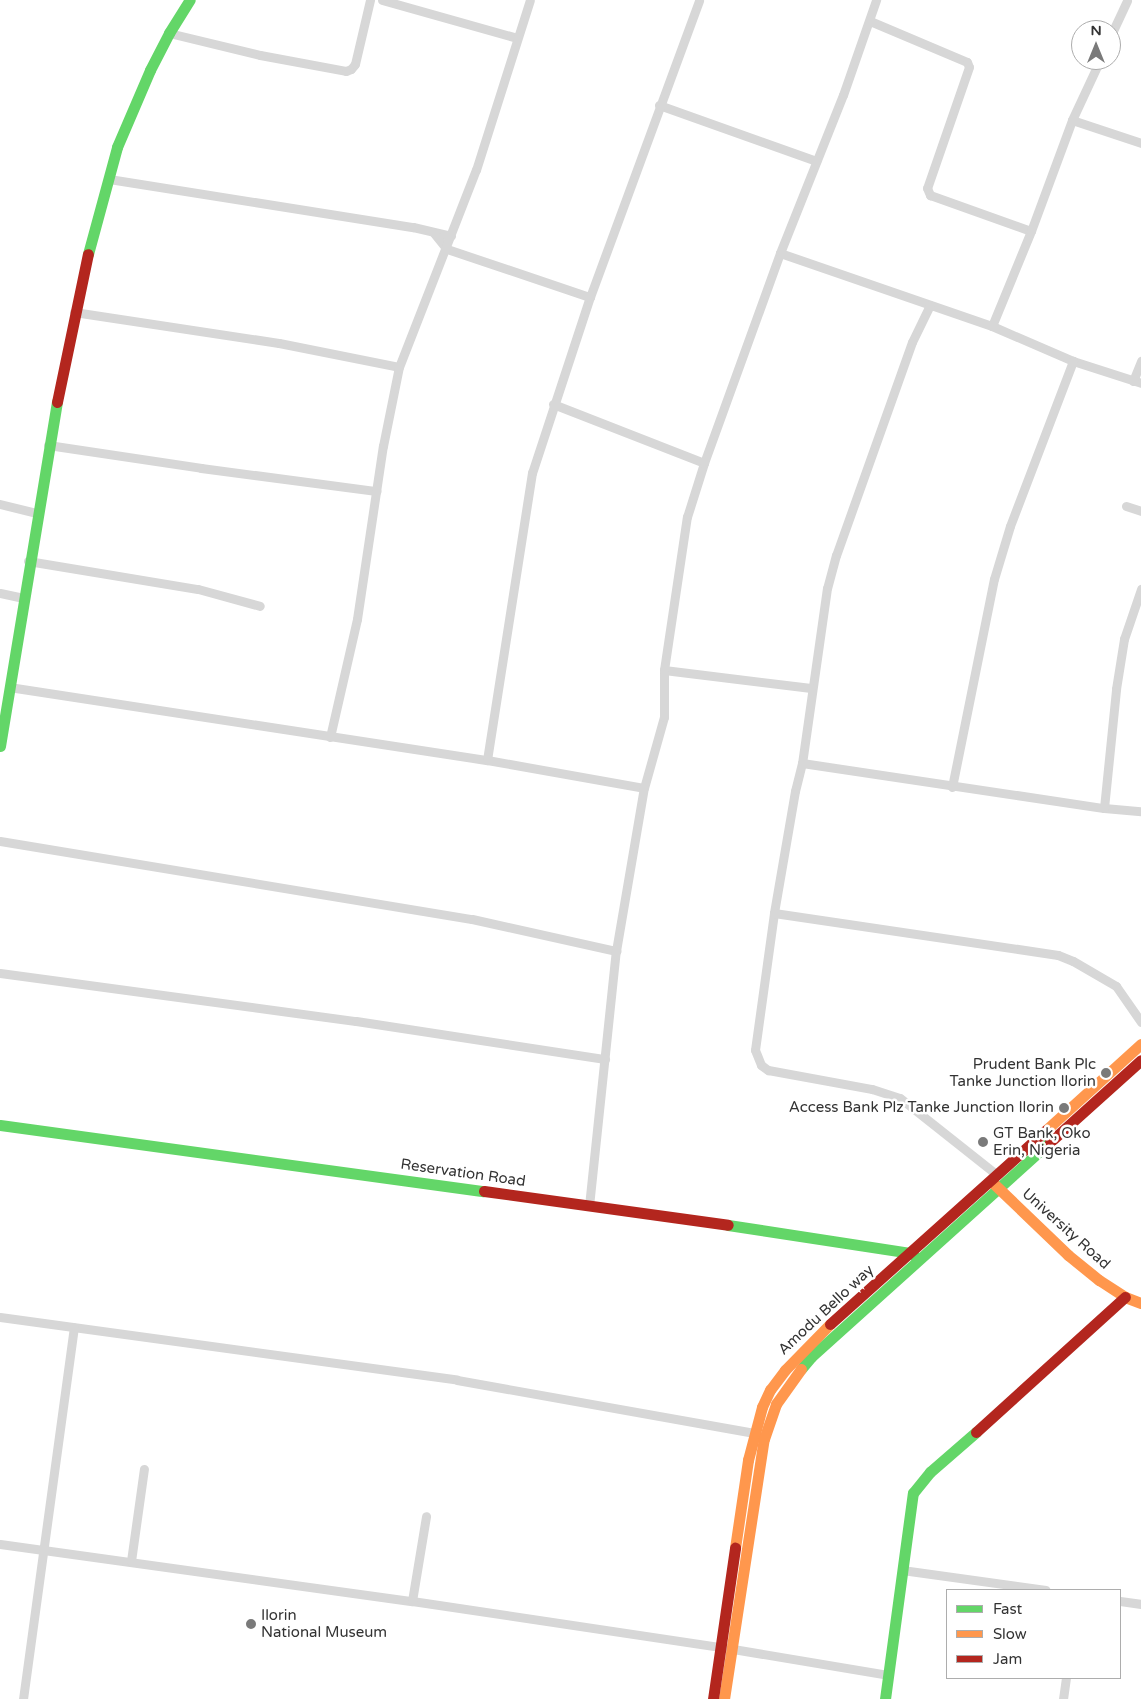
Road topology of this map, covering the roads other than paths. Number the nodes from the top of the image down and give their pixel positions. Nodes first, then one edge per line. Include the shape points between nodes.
1 (190, 0) edge
2 (370, 0) edge
3 (382, 0) edge
4 (530, 0) edge
5 (699, 0) edge
6 (876, 0) edge
7 (1127, 0) edge
8 (1118, 20) edge
9 (870, 21) junction
10 (169, 33) junction
11 (517, 38) junction
12 (1095, 70) edge
13 (659, 105) junction
14 (1072, 120) junction
15 (1141, 143) edge
16 (816, 161) junction
17 (109, 179) junction
18 (1031, 230) junction
19 (433, 232) junction
20 (451, 236) junction
21 (446, 249) junction
22 (780, 253) junction
23 (590, 297) junction
24 (930, 305) junction
25 (74, 312) junction
26 (992, 326) junction
27 (1073, 360) junction
28 (1141, 361) edge
29 (399, 367) junction
30 (1137, 382) edge
31 (553, 404) junction
32 (48, 445) junction
33 (704, 463) junction
34 (376, 490) junction
35 (0, 504) edge
36 (1126, 506) dead end
37 (1141, 511) edge
38 (36, 512) junction
39 (28, 561) junction
40 (1141, 589) edge
41 (0, 593) edge
42 (23, 598) junction
43 (260, 606) dead end
44 (664, 670) junction
45 (9, 687) junction
46 (811, 688) junction
47 (330, 737) junction
48 (0, 746) edge
49 (487, 760) junction
50 (802, 763) junction
51 (952, 787) junction
52 (644, 788) junction
53 (1104, 808) junction
54 (1141, 811) edge
55 (0, 840) edge
56 (774, 913) junction
57 (616, 951) junction
58 (0, 973) edge
59 (1141, 1022) edge
60 (1141, 1044) edge
61 (605, 1059) junction
62 (1141, 1060) edge
63 (0, 1125) edge
64 (996, 1179) junction
65 (589, 1206) junction
66 (910, 1253) junction
67 (920, 1259) junction
68 (1141, 1294) edge
69 (1125, 1297) junction
70 (1141, 1303) edge
71 (0, 1317) edge
72 (74, 1327) junction
73 (754, 1433) junction
74 (144, 1470) dead end
75 (426, 1516) dead end
76 (0, 1544) edge
77 (42, 1550) junction
78 (131, 1561) junction
79 (902, 1570) junction
80 (1039, 1589) edge
81 (412, 1601) junction
82 (1121, 1601) edge
83 (1141, 1604) edge
84 (727, 1648) junction
85 (888, 1675) junction
86 (1066, 1679) edge
87 (23, 1699) edge
88 (713, 1699) edge
89 (724, 1699) edge
90 (885, 1699) edge
91 (1063, 1699) edge

1 - 10 street
2 - 10 street via 355,64 346,71 260,56
3 - 11 street
4 - 11 street
5 - 13 street
6 - 9 street
7 - 8 street
9 - 16 street
9 - 18 street via 967,62 969,67 927,188 930,194
10 - 17 street via 117,147
11 - 20 street via 476,170
12 - 14 street
13 - 16 street
13 - 23 street
14 - 15 street
14 - 18 street
16 - 22 street
17 - 19 street
17 - 25 street
18 - 26 street
19 - 20 street
19 - 21 street
20 - 21 street
21 - 23 street
21 - 29 street
22 - 24 street
22 - 33 street
23 - 31 street
24 - 26 street
24 - 46 street via 912,342 836,555 823,608
25 - 29 street via 279,343
25 - 32 street
26 - 27 street
27 - 30 street
27 - 51 street via 1010,526 994,579
28 - 30 street
29 - 34 street
31 - 33 street
31 - 49 street via 532,473
32 - 34 street
32 - 38 street
33 - 44 street via 688,516
34 - 47 street via 357,619
35 - 38 street
36 - 37 street
38 - 39 street
39 - 42 street
39 - 43 street via 198,589
40 - 53 street via 1124,639
41 - 42 street
42 - 45 street
44 - 46 street
44 - 52 street via 664,717
45 - 47 street
45 - 48 street
46 - 50 street
47 - 49 street
49 - 52 street
50 - 51 street
50 - 56 street
51 - 53 street
52 - 57 street
53 - 54 street
55 - 57 street via 472,919
56 - 59 street via 1058,955 1073,960 1116,986
56 - 64 street via 755,1042 756,1058 761,1065 768,1070 894,1095 950,1137
57 - 61 street
58 - 61 street via 327,1016
60 - 64 street, Amodu Bello way
61 - 65 street
62 - 64 street, Amodu Bello way
63 - 65 street, Reservation Road
64 - 66 street, Amodu Bello way
64 - 67 street, Amodu Bello way
64 - 68 street, University Road via 1098,1270
64 - 69 street, University Road via 1068,1255
65 - 66 street, Reservation Road
66 - 67 street, Reservation Road
66 - 73 street, Amodu Bello way via 835,1319 785,1370 766,1398
67 - 84 street, Amodu Bello way via 811,1357 776,1404 764,1439
69 - 70 street, University Road
69 - 79 street via 919,1484 913,1493
71 - 72 street
72 - 73 street via 457,1380
72 - 77 street
73 - 84 street, Amodu Bello way via 748,1460
74 - 78 street
75 - 81 street
76 - 77 street
77 - 78 street
77 - 87 street
78 - 81 street
79 - 80 street
79 - 85 street
81 - 84 street
82 - 83 street
84 - 85 street
84 - 88 street, Amodu Bello way
84 - 89 street, Amodu Bello way
85 - 90 street
86 - 91 street

